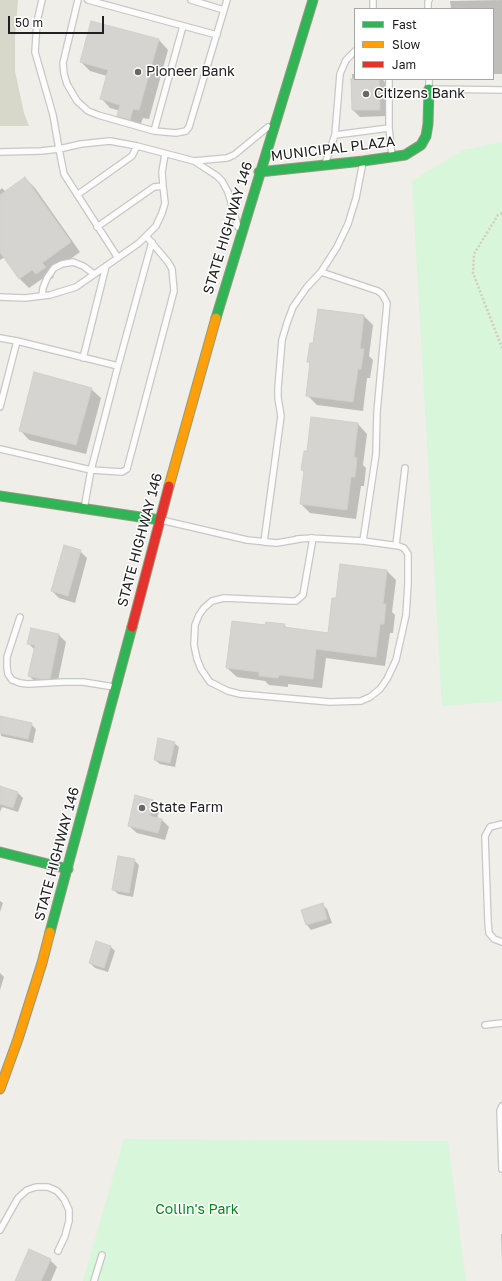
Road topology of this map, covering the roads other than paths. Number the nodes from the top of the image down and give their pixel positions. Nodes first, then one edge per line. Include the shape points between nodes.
1 (42, 0) edge
2 (78, 0) edge
3 (88, 0) edge
4 (191, 0) edge
5 (227, 0) edge
6 (313, 0) edge
7 (224, 10) junction
8 (183, 26) junction
9 (217, 36) junction
10 (354, 53) edge
11 (389, 80) edge
12 (429, 80) edge
13 (429, 89) junction
14 (502, 90) edge
15 (274, 122) junction
16 (389, 128) junction
17 (154, 131) junction
18 (335, 135) junction
19 (137, 146) junction
20 (59, 149) junction
21 (0, 152) edge
22 (165, 154) junction
23 (392, 157) junction
24 (194, 161) junction
25 (363, 162) junction
26 (325, 165) junction
27 (259, 172) junction
28 (163, 186) junction
29 (77, 195) junction
30 (97, 227) junction
31 (240, 234) junction
32 (146, 236) junction
33 (152, 242) junction
34 (118, 258) junction
35 (106, 266) junction
36 (321, 272) junction
37 (94, 274) junction
38 (42, 296) junction
39 (0, 297) edge
40 (0, 338) edge
41 (17, 341) junction
42 (83, 358) junction
43 (118, 366) junction
44 (0, 407) edge
45 (0, 449) edge
46 (405, 468) dead end
47 (91, 470) junction
48 (0, 496) edge
49 (84, 509) junction
50 (160, 520) junction
51 (313, 538) junction
52 (363, 540) junction
53 (264, 542) junction
54 (396, 545) junction
55 (20, 617) dead end
56 (116, 687) junction
57 (502, 824) edge
58 (0, 852) edge
59 (68, 869) junction
60 (502, 942) edge
61 (502, 1023) edge
62 (485, 1024) dead end
63 (0, 1087) edge
64 (502, 1106) edge
65 (502, 1169) edge
66 (0, 1230) edge
67 (58, 1251) dead end
68 (102, 1255) dead end
69 (94, 1281) edge

1 - 20 lane via 37,22 35,52 53,116
2 - 17 lane via 63,64 67,84 77,101 88,111
3 - 8 lane
4 - 7 lane
5 - 7 lane
6 - 15 main road, STATE HIGHWAY 146
7 - 9 lane
8 - 9 lane
8 - 17 lane
9 - 17 lane via 189,127 176,133
10 - 18 lane via 346,60 340,74
11 - 16 lane
12 - 13 lane
13 - 14 lane
13 - 23 main road, MUNICIPAL PLAZA via 428,124 421,146 405,155
15 - 24 lane via 228,158
15 - 27 main road, STATE HIGHWAY 146
16 - 18 lane
16 - 23 lane
18 - 26 lane
19 - 20 lane via 110,141
19 - 22 lane
19 - 29 lane via 132,156
20 - 21 lane
20 - 29 lane via 64,174
22 - 24 lane
22 - 28 lane
23 - 25 main road, MUNICIPAL PLAZA
24 - 31 lane via 222,182 228,192
25 - 26 main road, MUNICIPAL PLAZA
25 - 36 lane via 348,224 338,247
26 - 27 main road, MUNICIPAL PLAZA
27 - 31 main road, STATE HIGHWAY 146
28 - 30 lane via 154,187
28 - 32 lane via 165,203 162,213 156,226
29 - 30 lane
30 - 34 lane
31 - 50 main road, STATE HIGHWAY 146
32 - 33 lane
32 - 34 lane
33 - 43 lane
33 - 47 lane via 172,269 174,291 157,360 127,469 122,472
34 - 35 lane
35 - 37 lane
35 - 42 lane
36 - 52 lane via 378,291 387,303 377,412 376,454
36 - 53 lane via 294,307 282,340 278,388 281,416
37 - 38 lane via 76,287
37 - 38 lane via 73,262 62,264 54,268 47,278
38 - 39 lane
40 - 41 lane
41 - 42 lane
41 - 44 lane
42 - 43 lane
43 - 47 lane
45 - 47 lane
46 - 54 lane
47 - 49 lane
48 - 49 main road
49 - 50 main road
50 - 53 lane
50 - 56 main road, STATE HIGHWAY 146
51 - 52 lane
51 - 53 lane
51 - 54 lane via 302,595 296,601 224,598 212,601 204,608 195,625 194,645 199,664 210,682 240,694 330,702 361,701 370,697 380,689 396,660 406,615 408,554 404,548
52 - 54 lane
55 - 56 lane via 7,657 8,674 12,680 28,684 83,682
56 - 59 main road, STATE HIGHWAY 146
57 - 60 lane via 490,827 485,836 488,928 494,939
58 - 59 main road
59 - 63 main road, STATE HIGHWAY 146 via 42,965
61 - 62 lane
64 - 65 lane
66 - 67 lane via 18,1198 27,1190 48,1187 57,1191 69,1210 65,1236
68 - 69 lane

